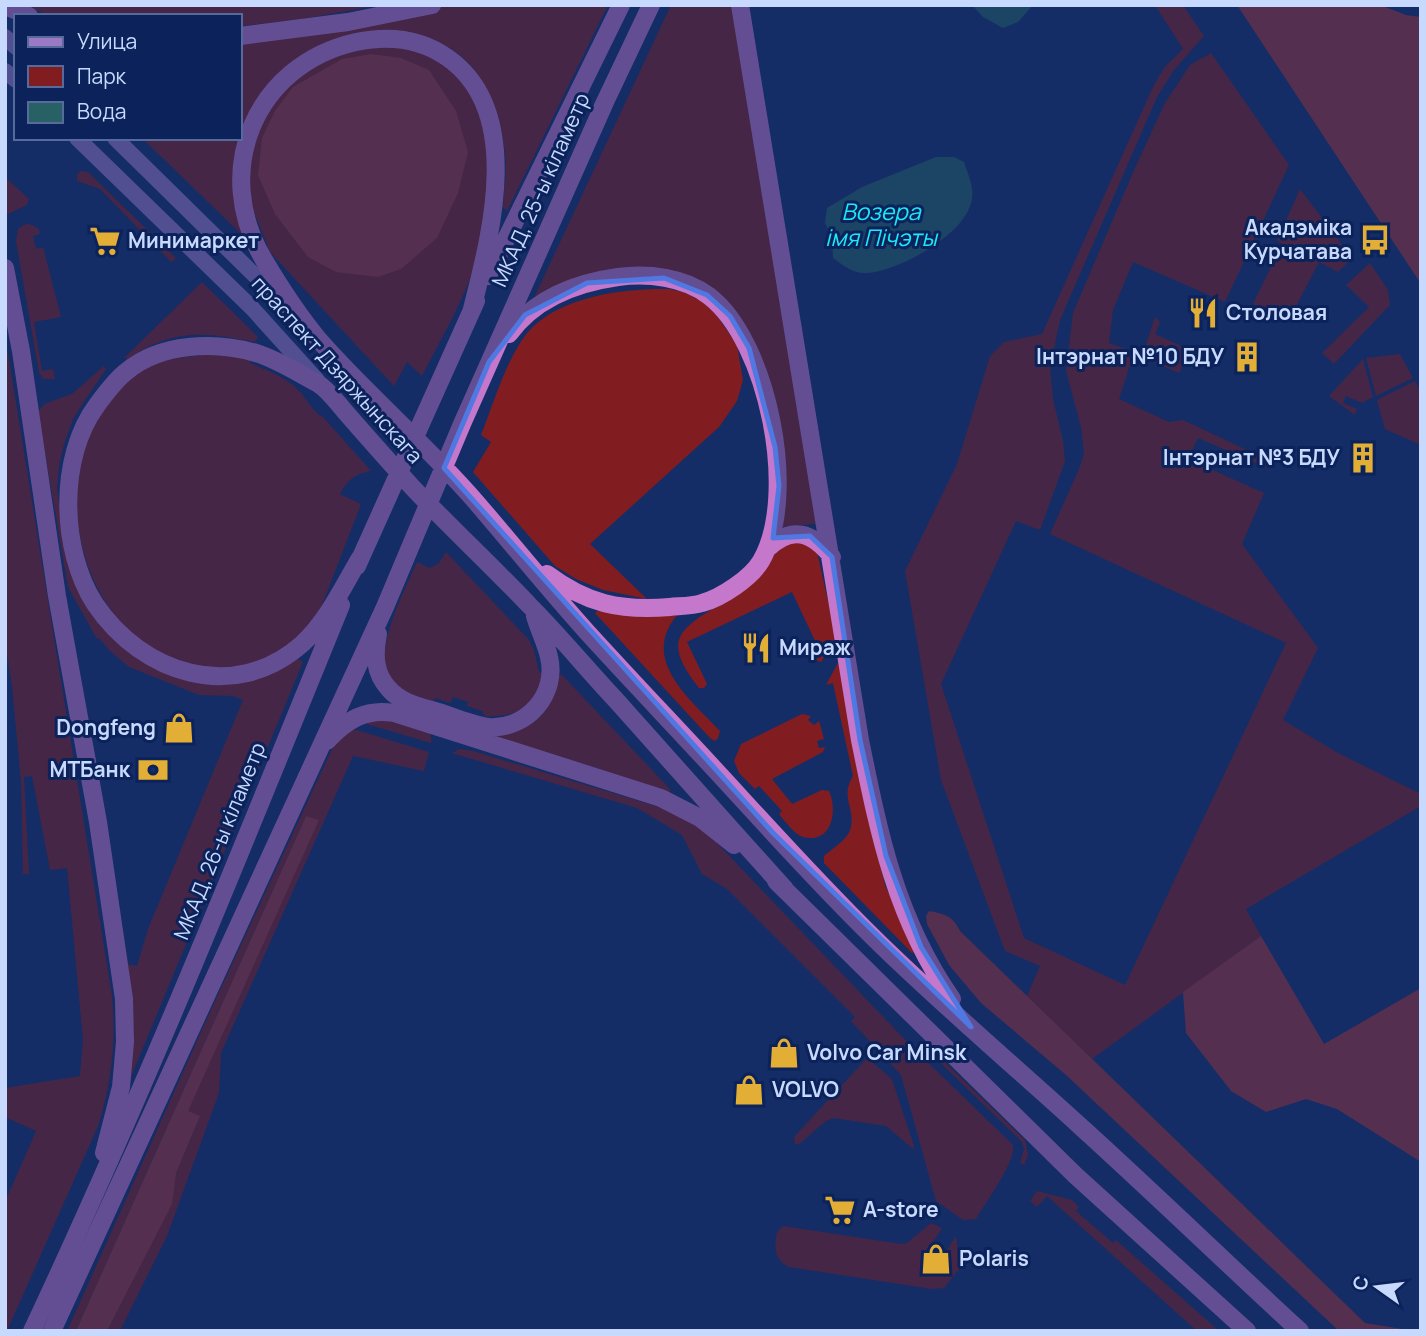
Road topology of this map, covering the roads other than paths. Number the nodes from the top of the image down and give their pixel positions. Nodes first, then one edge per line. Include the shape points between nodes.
1 (432, 5) edge
2 (621, 5) edge
3 (651, 5) edge
4 (740, 5) edge
5 (5, 6) edge
6 (24, 14) edge
7 (242, 36) edge
8 (79, 140) edge
9 (117, 140) edge
10 (5, 268) edge
11 (472, 309) junction
12 (317, 337) junction
13 (489, 362) junction
14 (446, 366) joint
15 (321, 385) junction
16 (767, 549) junction
17 (524, 557) junction
18 (832, 557) junction
19 (360, 558) junction
20 (384, 607) junction
21 (531, 607) junction
22 (318, 751) junction
23 (785, 889) junction
24 (971, 1027) junction
25 (89, 1211) junction
26 (32, 1331) edge
27 (52, 1331) edge
28 (1247, 1331) edge
29 (1300, 1331) edge

1 - 7 highway
2 - 11 highway, МКАД, 25-ы кіламетр
3 - 13 highway, МКАД, 25-ы кіламетр
4 - 18 highway
5 - 6 highway
8 - 15 main road, праспект Дзяржынскага via 252,308
9 - 12 main road, праспект Дзяржынскага
10 - 25 highway via 57,596 99,822 124,999 121,1087
11 - 12 highway via 495,205 494,142 482,98 444,55 408,40 370,39 328,51 286,78 256,117 244,150 240,184 250,228 262,257
11 - 14 highway, МКАД, 25-ы кіламетр
12 - 17 highway, праспект Дзяржынскага via 469,493
13 - 16 highway via 525,315 551,297 587,283 645,276 683,283 707,295 741,333 765,395 779,486
13 - 20 highway, МКАД, 25-ы кіламетр
14 - 19 highway, МКАД, 26-ы кіламетр
15 - 19 highway via 258,354 208,346 166,351 127,370 82,430 68,493 71,535 94,602 124,638 166,665 208,676 249,673 298,647 332,607
15 - 21 highway, праспект Дзяржынскага via 413,488
16 - 17 highway via 738,585 702,604 650,609 584,597
16 - 18 highway via 784,536 810,536
17 - 24 highway via 773,833 873,938
18 - 24 highway via 860,740 898,898 938,979
19 - 25 highway, МКАД, 26-ы кіламетр
20 - 21 highway via 374,656 387,688 398,699 491,727 522,720 542,701 548,685 549,657
20 - 22 highway
21 - 23 highway, праспект Дзяржынскага
22 - 23 highway via 355,718 380,710 394,713 675,804 700,818
22 - 27 highway
23 - 28 highway via 1075,1175
24 - 29 highway
25 - 26 highway, МКАД, 26-ы кіламетр

